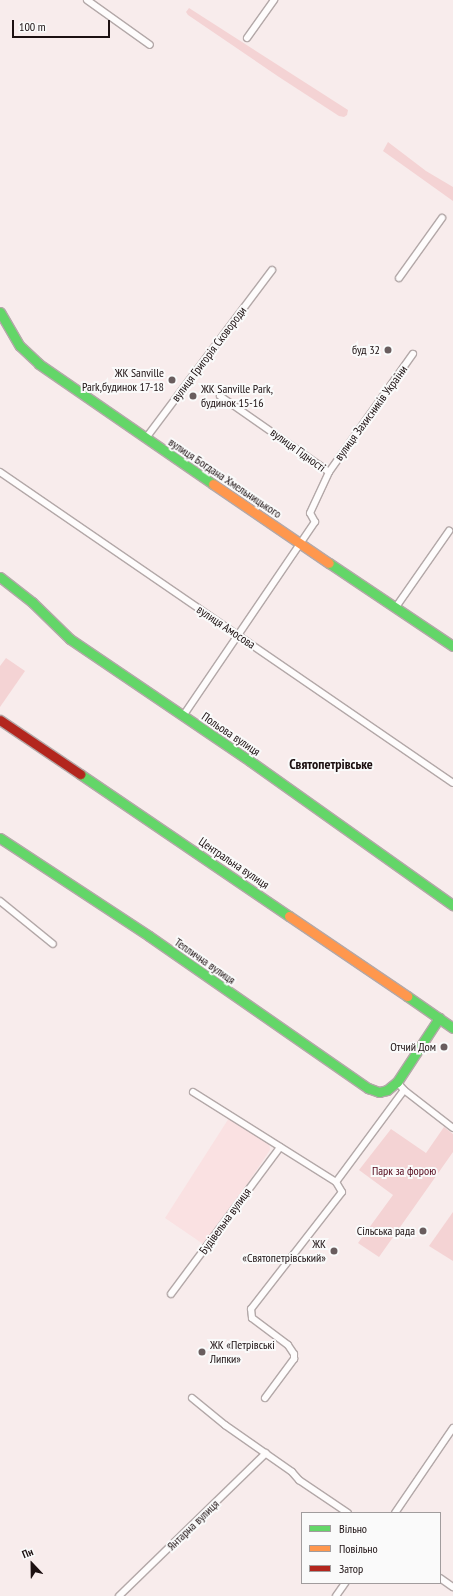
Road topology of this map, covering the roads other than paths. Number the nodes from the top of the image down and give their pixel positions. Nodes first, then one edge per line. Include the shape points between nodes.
1 (87, 0) edge
2 (274, 0) edge
3 (247, 38) dead end
4 (150, 45) dead end
5 (442, 218) dead end
6 (272, 270) dead end
7 (399, 278) dead end
8 (0, 312) edge
9 (413, 354) dead end
10 (220, 396) dead end
11 (146, 438) junction
12 (0, 472) edge
13 (329, 472) junction
14 (449, 531) dead end
15 (300, 544) junction
16 (0, 577) edge
17 (396, 607) junction
18 (238, 636) junction
19 (453, 646) edge
20 (183, 716) junction
21 (0, 720) edge
22 (453, 783) edge
23 (0, 838) edge
24 (0, 901) edge
25 (453, 905) edge
26 (53, 944) dead end
27 (439, 1018) junction
28 (453, 1028) edge
29 (397, 1082) junction
30 (404, 1090) junction
31 (193, 1092) dead end
32 (453, 1128) edge
33 (280, 1147) junction
34 (336, 1182) junction
35 (171, 1294) dead end
36 (192, 1398) dead end
37 (265, 1398) dead end
38 (453, 1428) edge
39 (266, 1453) junction
40 (347, 1512) edge
41 (396, 1512) edge
42 (441, 1579) edge
43 (344, 1584) edge
44 (453, 1587) edge
45 (338, 1595) edge
46 (119, 1596) edge

1 - 4 street
2 - 3 street
5 - 7 street
6 - 11 street, вулиця Григорія Сковороди
8 - 11 street, вулиця Богдана Хмельницького via 32,359
9 - 13 street, вулиця Захисників України
10 - 13 street, вулиця Гідності
11 - 15 street, вулиця Богдана Хмельницького
12 - 18 street, вулиця Амосова
13 - 15 street, вулиця Гідності via 310,513 315,522
14 - 17 street
15 - 17 street, вулиця Богдана Хмельницького
15 - 18 street
16 - 20 street, Польова вулиця via 32,602 70,639
17 - 19 street, вулиця Богдана Хмельницького
18 - 20 street
18 - 22 street, вулиця Амосова
20 - 25 street, Польова вулиця
21 - 27 street, Центральна вулиця
23 - 29 street, Теплична вулиця via 148,936 368,1088 379,1092 387,1090
24 - 26 street
27 - 28 street, Центральна вулиця
27 - 29 street, Теплична вулиця
29 - 30 street
30 - 32 street
30 - 34 street
31 - 33 street
33 - 34 street
33 - 35 street, Будівельна вулиця
34 - 37 street via 342,1192 251,1309 252,1318 288,1345 294,1354 294,1359
36 - 39 street
38 - 41 street
39 - 40 street via 299,1480
39 - 46 street, Янтарна вулиця
42 - 44 street
43 - 45 street

